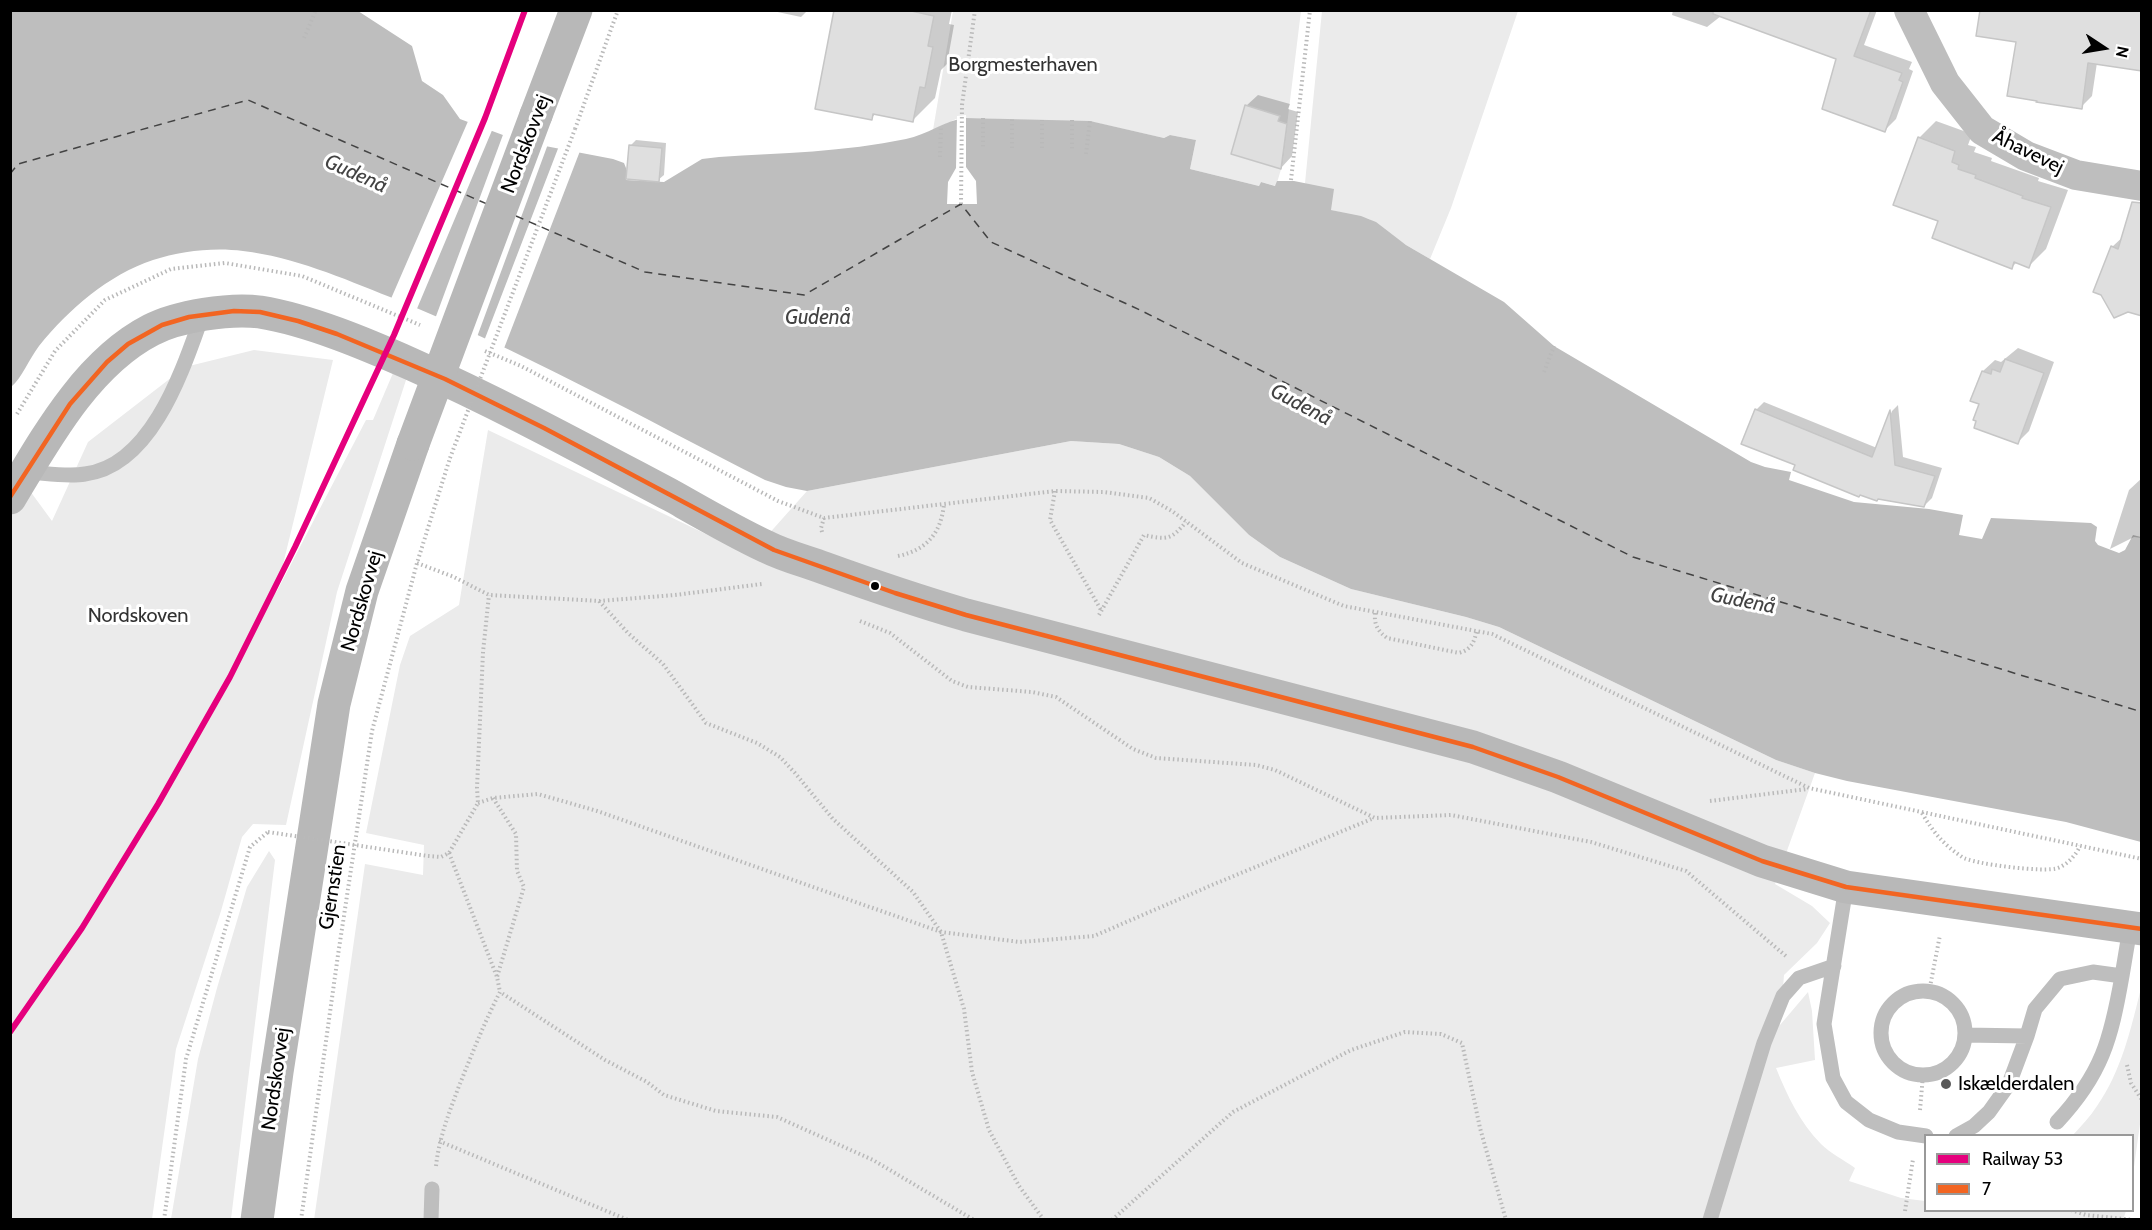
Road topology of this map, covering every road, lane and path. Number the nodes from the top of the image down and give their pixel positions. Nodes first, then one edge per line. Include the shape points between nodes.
1 (316, 10) edge
2 (576, 10) edge
3 (618, 10) edge
4 (975, 10) edge
5 (1310, 10) edge
6 (1909, 10) edge
7 (304, 38) dead end
8 (983, 118) dead end
9 (1012, 119) dead end
10 (1042, 120) dead end
11 (1072, 120) dead end
12 (1090, 121) dead end
13 (941, 126) dead end
14 (983, 148) dead end
15 (1012, 148) dead end
16 (1042, 148) dead end
17 (1072, 149) dead end
18 (1086, 154) dead end
19 (940, 157) dead end
20 (1291, 180) dead end
21 (2142, 186) edge
22 (961, 204) dead end
23 (202, 316) junction
24 (1554, 346) dead end
25 (1544, 372) dead end
26 (18, 485) edge
27 (1055, 491) junction
28 (944, 504) junction
29 (824, 518) dead end
30 (1186, 522) junction
31 (896, 556) dead end
32 (417, 563) junction
33 (768, 584) dead end
34 (489, 595) junction
35 (599, 601) junction
36 (1102, 611) junction
37 (1375, 613) junction
38 (858, 620) dead end
39 (1477, 630) junction
40 (1082, 645) junction
41 (1809, 788) junction
42 (493, 798) junction
43 (1708, 801) dead end
44 (478, 803) junction
45 (1922, 812) junction
46 (1375, 818) junction
47 (2080, 846) junction
48 (449, 853) junction
49 (2142, 859) edge
50 (1846, 887) junction
51 (1946, 902) junction
52 (2136, 929) edge
53 (941, 932) junction
54 (1834, 966) junction
55 (1809, 975) junction
56 (2122, 976) junction
57 (497, 977) junction
58 (500, 992) junction
59 (1929, 992) junction
60 (1965, 1035) junction
61 (2027, 1036) junction
62 (2057, 1122) dead end
63 (1960, 1134) edge
64 (1924, 1136) edge
65 (439, 1141) junction
66 (432, 1189) joint
67 (2077, 1212) edge
68 (164, 1220) edge
69 (257, 1220) edge
70 (301, 1220) edge
71 (430, 1220) edge
72 (628, 1220) edge
73 (974, 1220) edge
74 (1044, 1220) edge
75 (1112, 1220) edge
76 (1506, 1220) edge
77 (1710, 1220) edge
78 (2134, 1220) edge

1 - 7 path
2 - 69 street, Nordskovvej, bridge via 362,591 334,704
3 - 32 path, Gjernstien, bridge via 450,458
4 - 22 path via 962,105
5 - 20 path
6 - 21 street, Åhavevej via 1945,83 1982,130 2026,156 2076,175
8 - 14 path
9 - 15 path
10 - 16 path
11 - 17 path
12 - 18 path
13 - 19 path
23 - 26 street via 152,330 122,350 70,404
23 - 26 lane via 174,389 149,431 130,452 109,467
23 - 40 street via 220,311 258,312 361,343 463,387 768,548 892,593
24 - 25 path
27 - 28 path
27 - 30 path via 1149,498
27 - 36 path via 1050,520
28 - 29 path
28 - 31 path via 943,520 932,538 914,553
30 - 36 path via 1168,538 1144,535
30 - 37 path via 1242,563 1344,606
32 - 34 path
32 - 70 path, Gjernstien via 372,731
33 - 35 path
34 - 35 path
34 - 44 path
35 - 53 path via 663,664 706,723 757,743 780,757 833,819 913,892
36 - 40 path
37 - 39 path
37 - 39 path via 1375,623 1387,638 1459,653 1469,650
38 - 46 path via 890,633 952,681 968,687 1056,697 1133,749 1156,758 1256,765 1275,770
39 - 41 path
40 - 50 street via 1473,747 1558,777 1762,861
41 - 43 path
41 - 45 path
42 - 44 path
42 - 53 path via 538,794 597,811
42 - 57 path via 516,834 517,871 524,887
44 - 48 path
45 - 47 path
45 - 47 path via 1935,836 1964,859 2036,870 2058,868 2076,856
46 - 53 path via 1094,936 1020,942
46 - 55 path via 1451,815 1591,842 1686,871
47 - 49 path
48 - 57 path
48 - 68 path, bridge via 441,857 268,832 250,847 186,1059
50 - 51 street
50 - 54 lane
51 - 52 street
51 - 59 path
52 - 56 lane
53 - 74 path via 964,1009 972,1071 989,1130 1019,1186
54 - 55 lane
54 - 64 lane via 1824,1024 1833,1078 1846,1102 1869,1120 1898,1132
55 - 77 lane via 1799,978 1783,996 1764,1043
56 - 61 lane via 2093,972 2060,979 2035,1009
56 - 62 lane via 2112,1026 2094,1076
57 - 58 path
58 - 65 path via 480,1032
58 - 73 path via 664,1095 716,1111 777,1117 873,1160
59 - 60 lane via 1948,999 1956,1007
59 - 60 lane via 1909,994 1891,1006 1881,1035 1888,1055 1903,1070 1934,1074 1959,1055
60 - 61 lane
61 - 63 lane via 2009,1084 1989,1112
65 - 66 path
65 - 72 path
66 - 71 lane
67 - 78 path
75 - 76 path via 1233,1112 1351,1050 1405,1032 1441,1034 1462,1042 1480,1128

